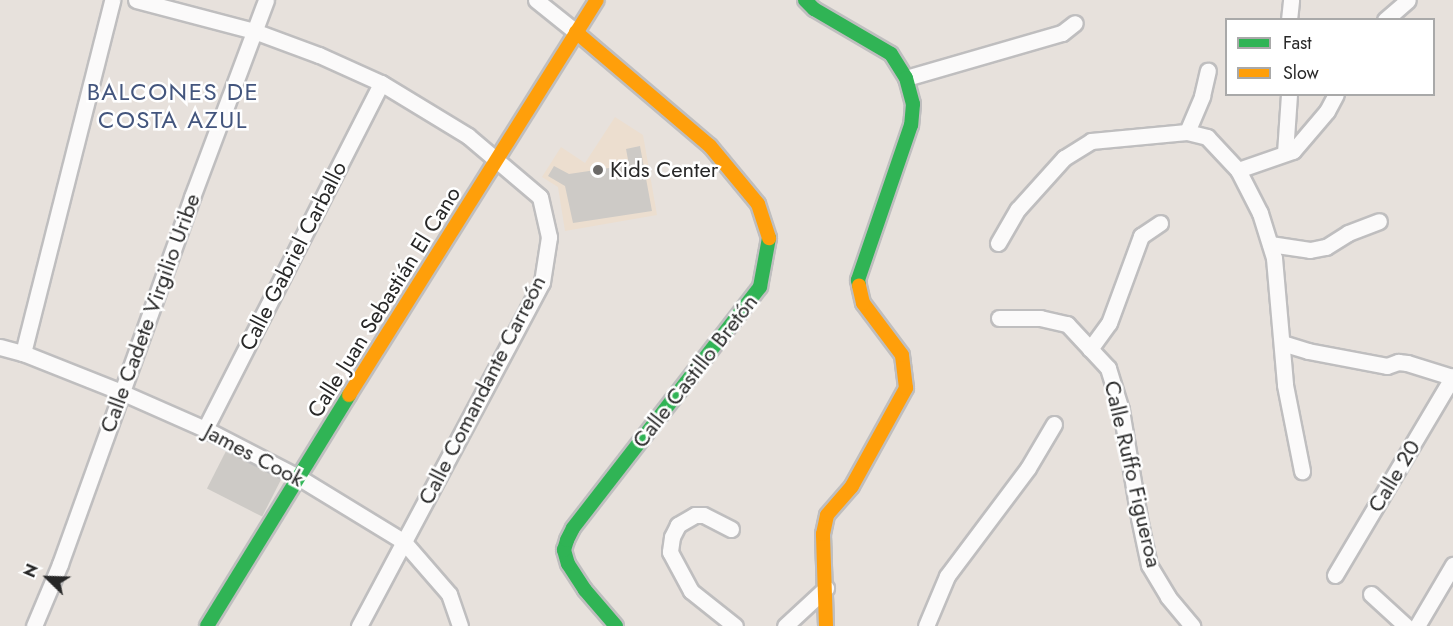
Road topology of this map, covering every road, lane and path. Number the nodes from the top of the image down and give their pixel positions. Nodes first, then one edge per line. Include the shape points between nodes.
1 (112, 0) edge
2 (136, 0) edge
3 (266, 0) edge
4 (536, 0) edge
5 (597, 0) edge
6 (805, 0) edge
7 (1292, 0) edge
8 (1408, 0) edge
9 (1289, 18) edge
10 (1387, 18) edge
11 (1075, 23) dead end
12 (254, 31) junction
13 (576, 32) junction
14 (1208, 71) dead end
15 (906, 78) junction
16 (381, 83) junction
17 (1289, 96) edge
18 (1335, 96) edge
19 (1187, 132) junction
20 (1286, 153) junction
21 (499, 160) junction
22 (1238, 170) junction
23 (1379, 221) dead end
24 (1160, 223) dead end
25 (998, 243) dead end
26 (1270, 244) junction
27 (999, 318) dead end
28 (1282, 343) junction
29 (0, 347) edge
30 (1090, 349) junction
31 (23, 353) junction
32 (1453, 377) edge
33 (121, 392) junction
34 (1054, 424) dead end
35 (205, 429) junction
36 (1302, 471) dead end
37 (298, 477) junction
38 (731, 529) dead end
39 (403, 541) junction
40 (1453, 565) edge
41 (1335, 575) dead end
42 (826, 588) junction
43 (1371, 594) dead end
44 (34, 626) edge
45 (207, 626) edge
46 (359, 626) edge
47 (460, 626) edge
48 (616, 626) edge
49 (735, 626) edge
50 (785, 626) edge
51 (826, 626) edge
52 (926, 626) edge
53 (1192, 626) edge
54 (1406, 626) edge
55 (1417, 626) edge

1 - 31 street
2 - 12 street, Calle Comandante Carreón
3 - 12 street, Calle Cadete Virgilio Uribe
4 - 13 street, Calle Castillo Bretón
5 - 13 street, Calle Juan Sebastián El Cano
6 - 15 street via 891,54
7 - 9 street
8 - 10 street
11 - 15 street via 1044,39
12 - 16 street, Calle Comandante Carreón
12 - 33 street, Calle Cadete Virgilio Uribe
13 - 21 street, Calle Juan Sebastián El Cano
13 - 48 street, Calle Castillo Bretón via 710,146 758,204 770,238 760,287 567,540 564,550 568,564
14 - 19 street
15 - 42 street via 913,104 910,125 858,280 863,303 902,355 906,388 852,486 827,515 823,534
16 - 21 street, Calle Comandante Carreón via 468,136
16 - 35 street, Calle Gabriel Carballo
17 - 20 street
18 - 20 street via 1313,128 1293,151
19 - 22 street via 1207,137
19 - 25 street via 1091,141 1058,165 1018,209
20 - 22 street
21 - 37 street, Calle Juan Sebastián El Cano
21 - 39 street, Calle Comandante Carreón via 540,196 549,237 542,282
22 - 26 street via 1260,213
23 - 26 street via 1326,247 1310,250
24 - 30 street via 1141,236 1109,323
26 - 28 street
27 - 30 street, Calle Ruffo Figueroa via 1040,318 1067,324
28 - 32 street via 1387,366 1407,363
28 - 36 street via 1285,385
29 - 31 street, James Cook
30 - 53 street, Calle Ruffo Figueroa via 1108,368 1121,410 1149,565
31 - 33 street, James Cook
32 - 41 street, Calle 20
33 - 35 street, James Cook
33 - 44 street, Calle Cadete Virgilio Uribe
34 - 52 street via 1028,468 947,576
35 - 37 street, James Cook
37 - 39 street, James Cook
37 - 45 street, Calle Juan Sebastián El Cano
38 - 49 street via 695,515 678,525 670,552 691,591
39 - 46 street, Calle Comandante Carreón
39 - 47 street, James Cook via 450,594
40 - 55 street
42 - 50 street
42 - 51 street
43 - 54 street

